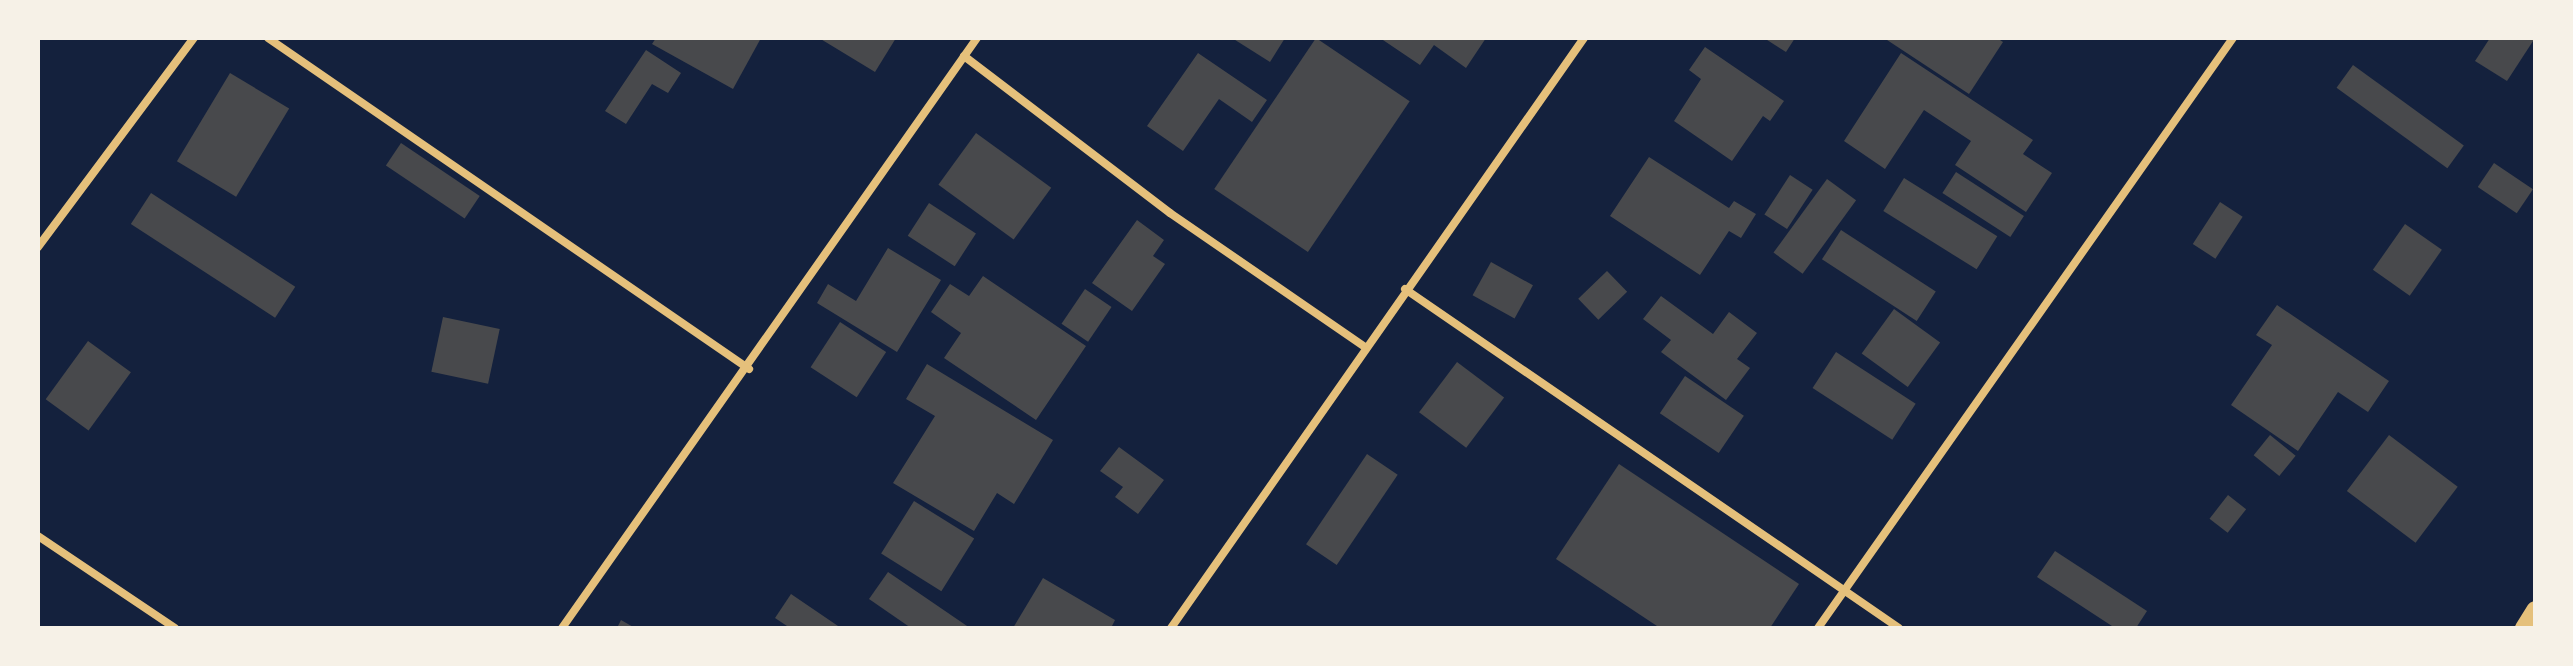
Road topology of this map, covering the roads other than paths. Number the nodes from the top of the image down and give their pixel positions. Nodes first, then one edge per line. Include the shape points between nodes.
1 (194, 38) edge
2 (268, 38) edge
3 (977, 38) edge
4 (1584, 38) edge
5 (2233, 38) edge
6 (964, 56) junction
7 (38, 247) edge
8 (1405, 289) junction
9 (1365, 347) junction
10 (749, 369) junction
11 (38, 536) edge
12 (1844, 591) junction
13 (2535, 609) edge
14 (175, 628) edge
15 (562, 628) edge
16 (1171, 628) edge
17 (1818, 628) edge
18 (1899, 628) edge
19 (2523, 628) edge

1 - 7 street
2 - 10 street
3 - 6 street
4 - 8 street
5 - 12 street
6 - 9 street via 1170,213
6 - 10 street
8 - 9 street
8 - 12 street
9 - 16 street
10 - 15 street
11 - 14 street
12 - 17 street
12 - 18 street
13 - 19 main road

